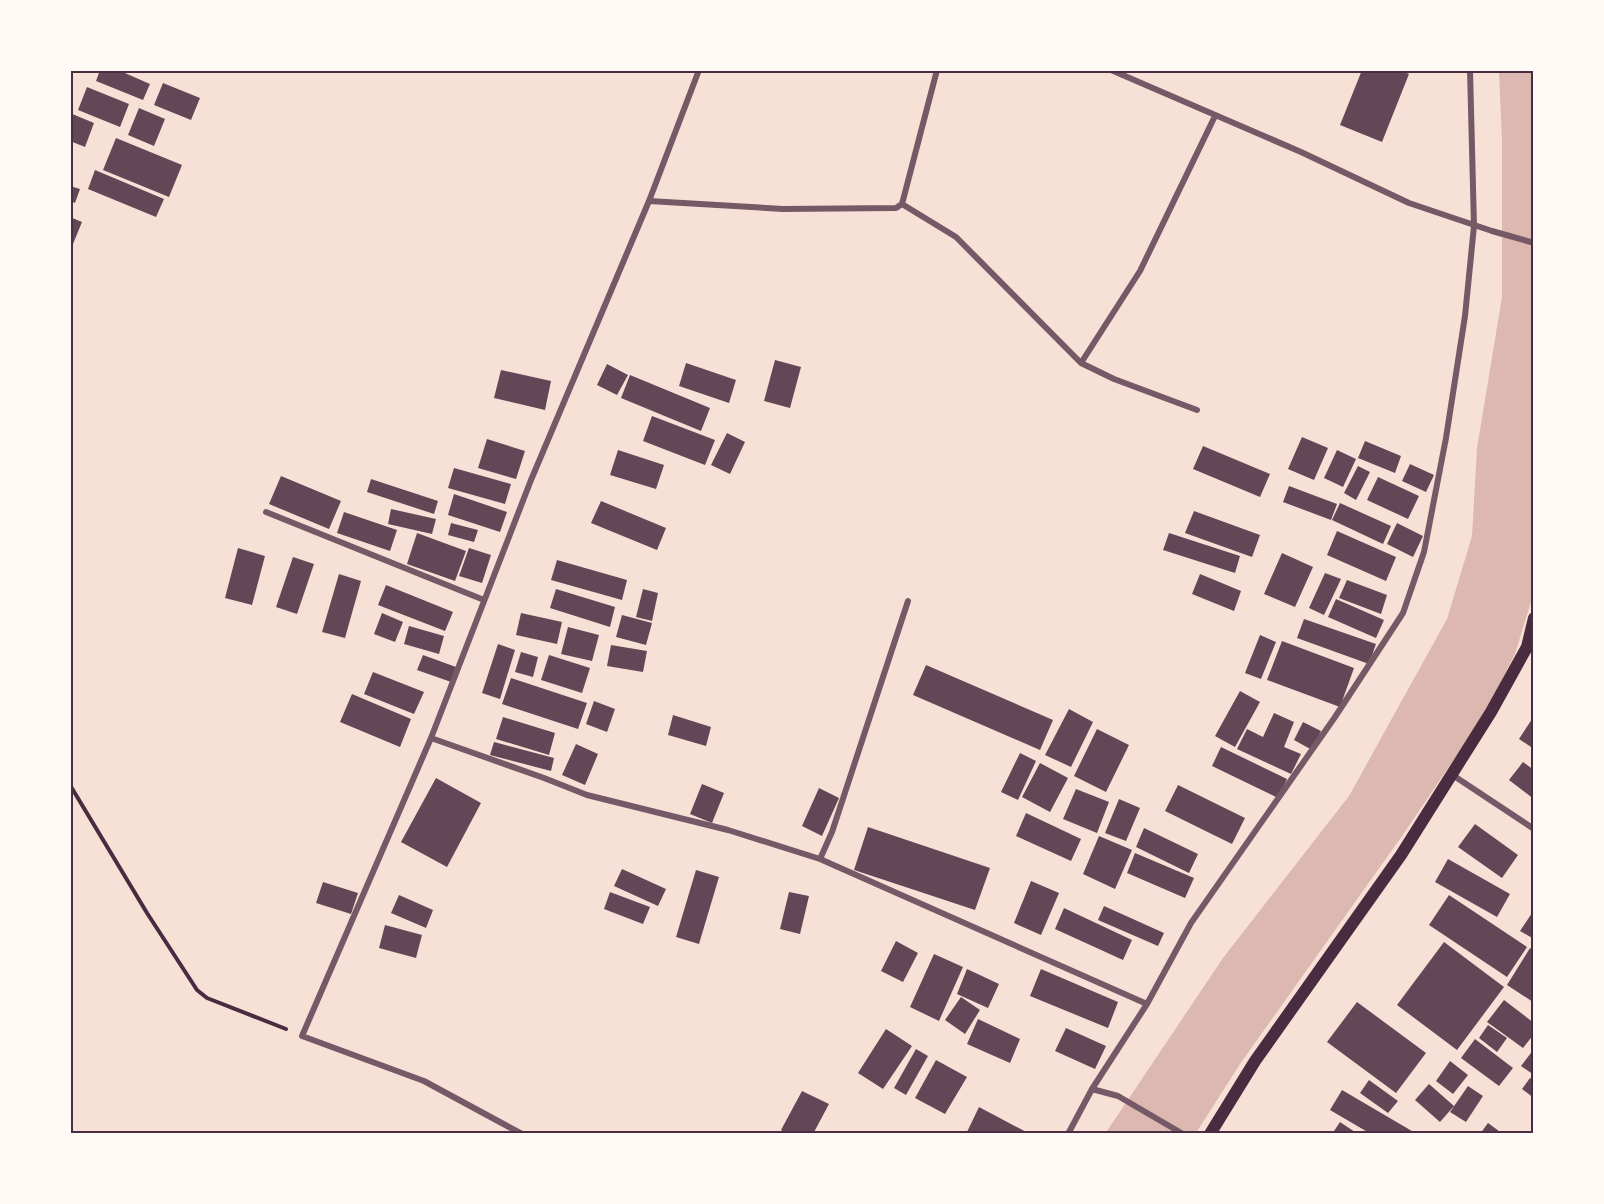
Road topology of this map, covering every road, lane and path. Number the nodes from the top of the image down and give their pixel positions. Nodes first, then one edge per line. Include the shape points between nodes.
1 (699, 70) edge
2 (937, 70) edge
3 (1111, 70) edge
4 (1470, 70) edge
5 (1215, 116) junction
6 (649, 201) junction
7 (902, 204) junction
8 (1474, 226) junction
9 (1533, 243) edge
10 (1081, 363) junction
11 (1197, 410) dead end
12 (267, 512) dead end
13 (484, 600) junction
14 (908, 601) dead end
15 (1533, 618) edge
16 (1530, 650) edge
17 (431, 738) junction
18 (1450, 774) junction
19 (70, 785) edge
20 (1533, 829) edge
21 (820, 859) junction
22 (1147, 1004) junction
23 (302, 1036) junction
24 (1092, 1089) junction
25 (522, 1134) edge
26 (1068, 1134) edge
27 (1183, 1134) edge
28 (1210, 1134) edge

1 - 6 street
2 - 7 street
3 - 5 street
4 - 8 street
5 - 8 street via 1409,203
5 - 10 street via 1140,272
6 - 7 street via 783,209 896,208
6 - 13 street
7 - 10 street via 956,237
8 - 9 street
8 - 22 street via 1446,438 1424,552 1403,613 1191,923
10 - 11 street via 1114,380
12 - 13 street
13 - 17 street
14 - 21 street
15 - 16 main road
16 - 18 main road
17 - 21 street via 587,795 728,830
17 - 23 street
18 - 20 street
18 - 28 main road via 1401,855 1255,1060
19 - 23 path via 197,990 207,998
21 - 22 street
22 - 24 street
23 - 25 street via 423,1081
24 - 26 street
24 - 27 street via 1118,1096

